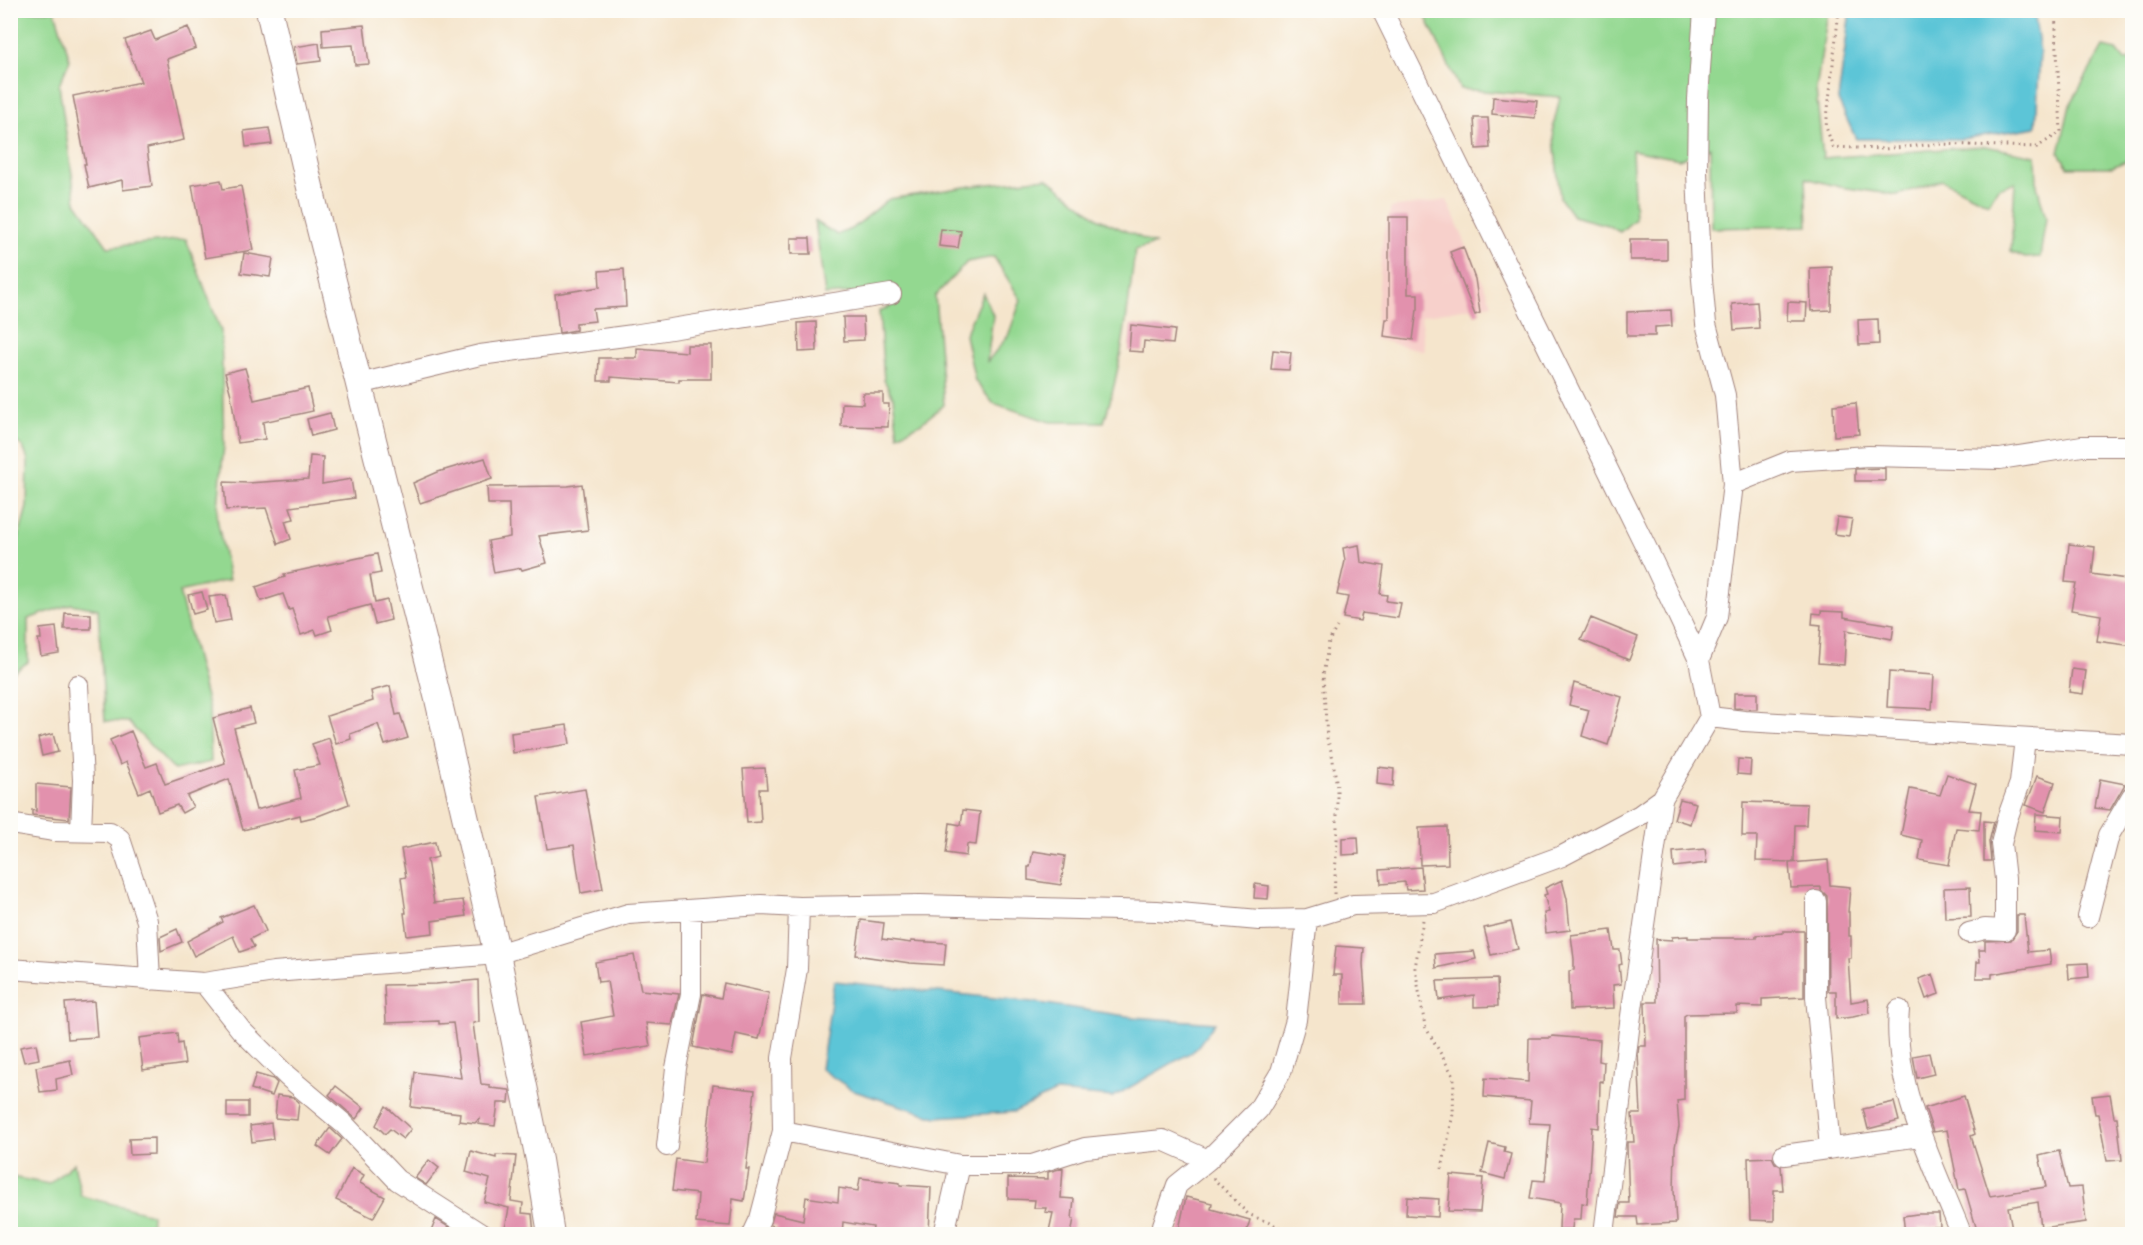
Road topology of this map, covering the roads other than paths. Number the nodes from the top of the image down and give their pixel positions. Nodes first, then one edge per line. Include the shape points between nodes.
1 (269, 10) edge
2 (1382, 10) edge
3 (1704, 10) edge
4 (891, 294) dead end
5 (359, 384) junction
6 (2133, 446) edge
7 (1733, 484) junction
8 (1699, 660) junction
9 (78, 685) dead end
10 (1710, 717) junction
11 (2025, 738) junction
12 (2133, 744) edge
13 (2133, 796) edge
14 (1662, 799) junction
15 (10, 824) edge
16 (81, 831) junction
17 (1816, 901) dead end
18 (799, 907) junction
19 (692, 910) junction
20 (2088, 917) dead end
21 (1307, 919) junction
22 (1968, 933) dead end
23 (497, 954) junction
24 (10, 969) edge
25 (150, 980) junction
26 (204, 983) junction
27 (1899, 1010) dead end
28 (783, 1131) junction
29 (1920, 1136) junction
30 (667, 1146) dead end
31 (1830, 1148) junction
32 (1784, 1155) dead end
33 (1204, 1163) junction
34 (960, 1165) junction
35 (481, 1234) edge
36 (551, 1234) edge
37 (753, 1234) edge
38 (944, 1234) edge
39 (1162, 1234) edge
40 (1604, 1234) edge
41 (1960, 1234) edge

1 - 5 main road
2 - 8 street
3 - 7 street via 1697,151 1701,268 1706,324 1725,395
4 - 5 street via 480,355
5 - 23 main road
6 - 7 street via 2082,446 2000,459 1869,456 1790,461
7 - 8 street via 1717,617
8 - 10 street
9 - 16 street via 83,780
10 - 11 street
10 - 14 street
11 - 12 street
11 - 22 street via 2020,783 2001,844 2005,930
13 - 20 street via 2109,835
14 - 21 street via 1640,815 1562,856 1434,903 1353,905
14 - 40 street
15 - 16 street
16 - 25 street via 110,832 120,839 147,921
17 - 31 street via 1816,996
18 - 19 street via 761,905
18 - 21 street via 920,905
18 - 28 street via 797,969 782,1058
19 - 23 street via 628,914
19 - 30 street via 691,994 676,1068
21 - 33 street via 1296,1020 1281,1072 1258,1110
23 - 26 street via 274,972
23 - 36 main road
24 - 25 street
25 - 26 street
26 - 35 street via 241,1030 344,1124 397,1180
27 - 29 street via 1900,1049
28 - 34 street
28 - 37 street
29 - 31 street
29 - 41 street
31 - 32 street
33 - 34 street via 1163,1140 1085,1148 1032,1165
33 - 39 street via 1177,1185
34 - 38 street

